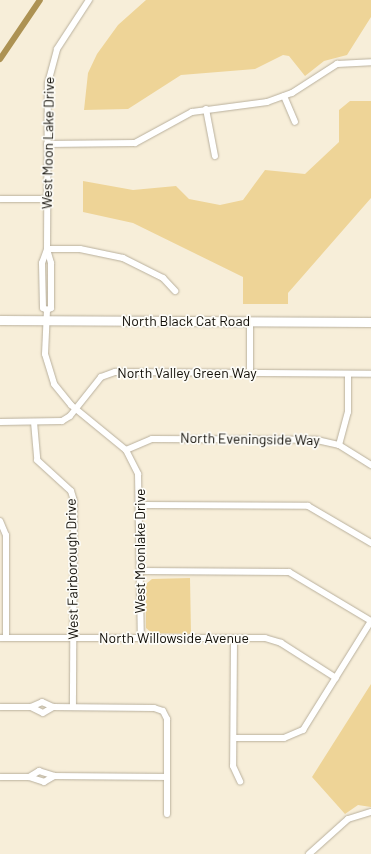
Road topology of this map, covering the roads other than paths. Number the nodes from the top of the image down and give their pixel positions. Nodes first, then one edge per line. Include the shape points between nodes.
1 (89, 0) edge
2 (371, 62) edge
3 (284, 96) junction
4 (206, 109) junction
5 (295, 122) dead end
6 (47, 144) junction
7 (215, 156) dead end
8 (0, 199) edge
9 (47, 199) junction
10 (46, 249) junction
11 (175, 291) dead end
12 (46, 310) joint
13 (0, 320) edge
14 (46, 320) junction
15 (250, 321) junction
16 (371, 322) edge
17 (250, 373) junction
18 (348, 374) junction
19 (371, 374) edge
20 (76, 410) junction
21 (0, 422) edge
22 (34, 422) junction
23 (338, 445) junction
24 (126, 450) junction
25 (371, 465) edge
26 (141, 505) junction
27 (0, 521) edge
28 (371, 543) edge
29 (3, 558) edge
30 (141, 571) junction
31 (371, 621) edge
32 (3, 638) edge
33 (73, 638) junction
34 (140, 638) junction
35 (234, 638) junction
36 (336, 678) junction
37 (0, 707) edge
38 (31, 707) junction
39 (53, 707) junction
40 (73, 707) junction
41 (234, 738) junction
42 (54, 776) junction
43 (0, 777) edge
44 (29, 777) junction
45 (167, 777) junction
46 (240, 781) dead end
47 (371, 812) edge
48 (167, 814) dead end
49 (309, 854) edge

1 - 6 street, West Moon Lake Drive via 53,59 48,84
2 - 3 street via 337,64
3 - 4 street via 259,104
3 - 5 street
4 - 6 street via 182,116 135,143
4 - 7 street
6 - 9 street, West Moon Lake Drive
8 - 9 street
9 - 10 street, West Moon Lake Drive
10 - 11 street via 80,250 123,258 163,278
10 - 12 street, West Moon Lake Drive via 42,263 43,308
12 - 14 street, West Moonlake Drive
13 - 14 main road, North Black Cat Road
14 - 15 main road, North Black Cat Road
14 - 20 street, West Moonlake Drive via 49,372 60,394
15 - 16 main road, North Black Cat Road
15 - 17 street
17 - 18 street, North Valley Green Way
17 - 20 street, North Valley Green Way via 115,372 101,377
18 - 19 street, North Valley Green Way
18 - 23 street via 348,412
20 - 22 street, North Valley Green Way via 62,421
20 - 24 street, West Moonlake Drive
21 - 22 street, North Valley Green Way
22 - 33 street, West Fairborough Drive via 37,460 71,491 74,501
23 - 24 street, North Eveningside Way via 317,440 161,438 142,440
23 - 25 street, North Eveningside Way
24 - 26 street, West Moonlake Drive via 138,474
26 - 28 street via 308,506
26 - 30 street, West Moonlake Drive
27 - 29 street via 6,535
29 - 32 street
30 - 31 street via 289,572
30 - 34 street, West Moonlake Drive
31 - 36 street
32 - 33 street, North Willowside Avenue
33 - 34 street, North Willowside Avenue
33 - 40 street, West Fairborough Drive
34 - 35 street, North Willowside Avenue
35 - 36 street, North Willowside Avenue via 274,640
35 - 41 street
36 - 41 street via 308,724 297,734 284,738
37 - 38 street
38 - 39 street via 42,702
38 - 39 street via 43,713
39 - 40 street
40 - 45 street via 154,708 163,712 167,720
41 - 46 street via 234,766
42 - 44 street via 44,782
42 - 44 street via 39,771
42 - 45 street
43 - 44 street
45 - 48 street
47 - 49 street via 348,819

